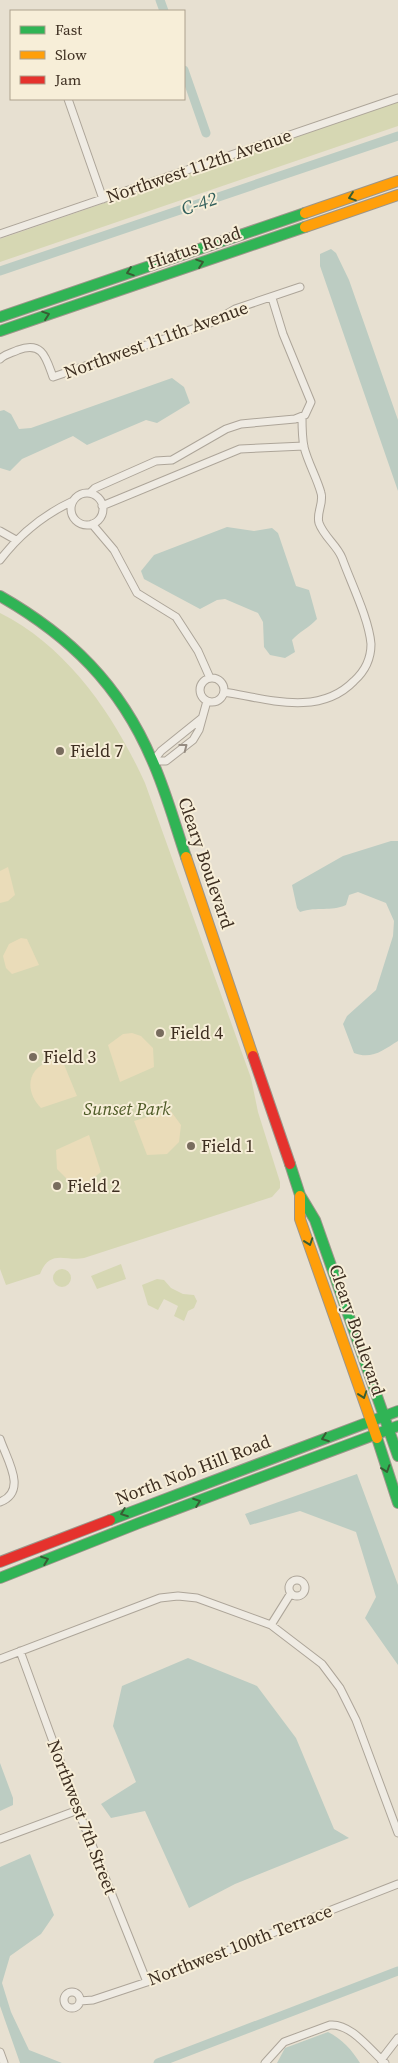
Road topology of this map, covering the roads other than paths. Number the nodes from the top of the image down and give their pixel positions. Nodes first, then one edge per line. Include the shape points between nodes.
1 (398, 98) edge
2 (68, 100) edge
3 (398, 181) edge
4 (398, 195) edge
5 (103, 199) junction
6 (0, 234) edge
7 (300, 287) dead end
8 (272, 298) junction
9 (0, 317) edge
10 (0, 331) edge
11 (0, 359) edge
12 (302, 417) junction
13 (304, 446) junction
14 (90, 493) junction
15 (73, 501) junction
16 (102, 506) junction
17 (92, 524) junction
18 (0, 531) edge
19 (16, 540) junction
20 (0, 560) edge
21 (0, 596) edge
22 (210, 678) junction
23 (224, 692) junction
24 (207, 701) junction
25 (202, 718) junction
26 (153, 761) junction
27 (300, 1195) junction
28 (398, 1410) edge
29 (384, 1416) junction
30 (371, 1421) junction
31 (393, 1428) edge
32 (375, 1435) junction
33 (0, 1439) edge
34 (398, 1456) edge
35 (0, 1502) edge
36 (398, 1503) edge
37 (0, 1562) edge
38 (0, 1578) edge
39 (291, 1593) dead end
40 (270, 1625) junction
41 (20, 1651) junction
42 (0, 1659) edge
43 (78, 1810) junction
44 (398, 1832) edge
45 (0, 1839) edge
46 (398, 1884) edge
47 (147, 1982) junction
48 (80, 2001) dead end
49 (398, 2038) edge
50 (0, 2052) edge
51 (383, 2061) edge
52 (4, 2063) edge
53 (265, 2063) edge

1 - 5 street, Northwest 112th Avenue
2 - 5 street
3 -> 9 main road, Hiatus Road
10 -> 4 main road, Hiatus Road
5 - 6 street, Northwest 112th Avenue
7 - 8 street, Northwest 111th Avenue
8 - 11 street, Northwest 111th Avenue via 236,309 213,322 53,377 38,349 29,346
8 - 12 street via 310,402
12 - 13 street
12 - 14 street via 241,424 226,429 172,460 152,463
13 - 16 street via 240,449
13 - 23 street via 322,495 319,523 340,555 369,631 369,658 362,674 349,687 332,698 316,702 303,704
14 - 15 street via 80,494
14 - 16 street
15 - 17 street via 71,510 75,519 83,524
15 - 19 street
16 - 17 street via 101,517
17 - 22 street via 114,550 137,593 176,618 198,651
18 - 19 street
19 - 20 street
21 - 26 main road, Cleary Boulevard via 47,623 91,663 127,709
22 - 23 street via 221,682
22 - 24 street via 203,682 200,690
23 - 24 street via 217,701
24 - 25 street
25 - 26 street via 160,751
26 -> 25 street via 166,761 193,740 200,730
26 - 27 main road, Cleary Boulevard
27 - 29 main road, Cleary Boulevard via 315,1220
27 -> 30 main road, Cleary Boulevard via 300,1219
28 - 29 main road, North Nob Hill Road
29 - 30 main road, North Nob Hill Road
29 - 31 main road, Cleary Boulevard
30 - 32 main road, Cleary Boulevard
30 -> 37 main road, North Nob Hill Road
31 - 32 main road, North Nob Hill Road
31 - 34 main road, Cleary Boulevard
32 -> 36 main road, Cleary Boulevard
38 -> 32 main road, North Nob Hill Road
33 - 35 street via 15,1489 9,1498
39 - 40 street
40 - 41 street via 197,1598 178,1596 160,1598
40 - 44 street via 322,1664 340,1688 356,1720
41 - 42 street
41 - 43 street, Northwest 7th Street
43 - 45 street
43 - 47 street, Northwest 7th Street
46 - 47 street, Northwest 100th Terrace
47 - 48 street, Northwest 100th Terrace
49 - 51 street
50 - 52 street
51 - 53 street via 338,2024 284,2042

